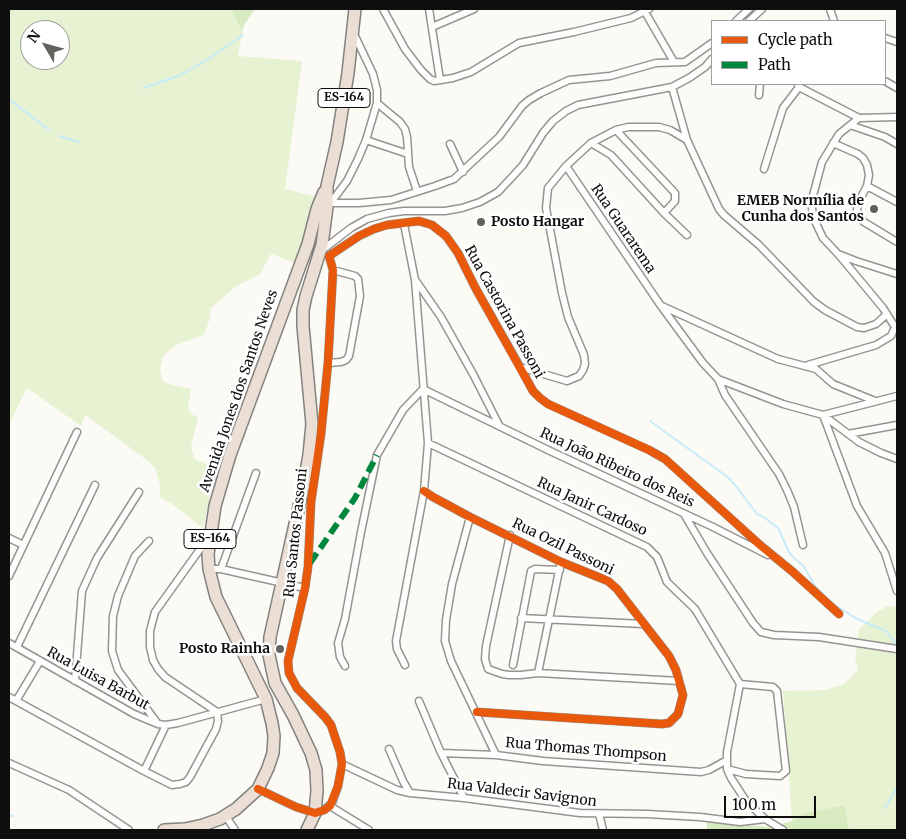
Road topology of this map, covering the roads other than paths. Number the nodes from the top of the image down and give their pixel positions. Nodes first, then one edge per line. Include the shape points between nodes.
1 (355, 9) edge
2 (383, 9) edge
3 (429, 9) edge
4 (474, 9) edge
5 (749, 9) edge
6 (762, 9) edge
7 (647, 10) edge
8 (737, 20) edge
9 (750, 20) edge
10 (432, 27) junction
11 (352, 30) junction
12 (711, 44) edge
13 (711, 60) edge
14 (674, 62) junction
15 (440, 80) junction
16 (886, 82) edge
17 (760, 85) edge
18 (799, 85) edge
19 (672, 87) junction
20 (897, 88) edge
21 (759, 95) dead end
22 (378, 103) junction
23 (897, 117) edge
24 (859, 118) junction
25 (850, 125) junction
26 (616, 130) junction
27 (366, 140) junction
28 (687, 140) junction
29 (833, 142) junction
30 (590, 143) junction
31 (450, 144) dead end
32 (897, 144) edge
33 (408, 154) junction
34 (566, 166) junction
35 (764, 169) dead end
36 (462, 172) junction
37 (327, 186) junction
38 (867, 186) junction
39 (417, 191) junction
40 (897, 202) edge
41 (329, 206) junction
42 (664, 212) junction
43 (404, 224) junction
44 (312, 228) junction
45 (324, 234) junction
46 (687, 235) dead end
47 (897, 242) edge
48 (323, 254) junction
49 (838, 254) junction
50 (333, 270) junction
51 (897, 274) edge
52 (415, 280) junction
53 (661, 306) junction
54 (887, 314) junction
55 (328, 363) junction
56 (808, 366) junction
57 (520, 367) junction
58 (718, 378) junction
59 (423, 389) junction
60 (897, 396) edge
61 (876, 401) junction
62 (823, 415) junction
63 (499, 425) junction
64 (897, 425) edge
65 (77, 432) dead end
66 (848, 434) junction
67 (428, 443) junction
68 (897, 458) edge
69 (256, 473) dead end
70 (95, 485) dead end
71 (424, 491) junction
72 (139, 492) dead end
73 (683, 513) junction
74 (470, 517) junction
75 (510, 535) junction
76 (210, 536) junction
77 (9, 538) edge
78 (149, 541) dead end
79 (23, 545) junction
80 (803, 545) dead end
81 (778, 560) junction
82 (562, 562) junction
83 (209, 569) junction
84 (221, 569) junction
85 (560, 570) junction
86 (9, 576) edge
87 (281, 584) junction
88 (305, 588) junction
89 (897, 591) edge
90 (839, 614) dead end
91 (522, 618) junction
92 (549, 620) junction
93 (643, 624) junction
94 (9, 643) edge
95 (17, 647) junction
96 (897, 649) edge
97 (40, 661) junction
98 (405, 665) dead end
99 (512, 665) dead end
100 (345, 666) dead end
101 (538, 673) junction
102 (75, 681) junction
103 (680, 681) junction
104 (740, 684) junction
105 (9, 697) edge
106 (266, 699) junction
107 (16, 701) junction
108 (419, 702) dead end
109 (217, 712) junction
110 (477, 712) junction
111 (158, 724) junction
112 (166, 725) junction
113 (389, 749) dead end
114 (441, 753) junction
115 (496, 755) junction
116 (727, 760) junction
117 (9, 763) edge
118 (342, 764) junction
119 (727, 768) junction
120 (144, 771) junction
121 (258, 788) junction
122 (410, 793) junction
123 (464, 798) junction
124 (330, 806) junction
125 (314, 813) junction
126 (599, 814) junction
127 (225, 815) junction
128 (765, 819) junction
129 (129, 830) edge
130 (164, 830) edge
131 (185, 830) edge
132 (235, 830) edge
133 (307, 830) edge
134 (369, 830) edge
135 (603, 830) edge
136 (783, 830) edge

1 - 11 highway, ES-164
2 - 15 street via 420,70 430,79
3 - 10 street
4 - 10 street
5 - 8 street
6 - 9 street
7 - 14 street
7 - 15 street via 631,18 519,42 471,72
10 - 15 street
11 - 22 street via 373,74
11 - 37 highway, ES-164 via 339,132
12 - 14 street via 685,62
13 - 19 street via 690,78
14 - 36 street via 643,66 610,76 569,80 541,93 522,106 499,138
16 - 20 street
17 - 21 street
18 - 24 street
18 - 35 street via 783,108
19 - 28 street
19 - 48 street via 578,105 553,120 523,165 498,192 462,208 389,213 367,220 350,228
22 - 27 street
22 - 33 street via 405,129
23 - 24 street
24 - 25 street
25 - 29 street
25 - 32 street
26 - 28 street via 659,127
26 - 30 street
26 - 42 street via 675,193 675,201
27 - 33 street
27 - 41 street via 347,181
28 - 54 street via 722,213 814,302 857,327 876,324
29 - 38 street via 863,158 869,175
29 - 49 street via 822,162 811,203 820,232
30 - 34 street
30 - 42 street via 611,155
31 - 36 street
33 - 39 street
34 - 53 street, Rua Guararema
34 - 57 street via 548,188 546,208 562,293 585,364 579,376 567,381
36 - 39 street via 448,182
37 - 41 highway, ES-164
37 - 44 highway, Avenida Jones dos Santos Neves / ES-164
38 - 40 street
38 - 47 street via 858,203 859,216
39 - 41 street via 391,200
41 - 45 highway, ES-164
42 - 46 street
43 - 48 street, Rua Castorina Passoni via 374,229
43 - 52 street
43 - 57 street, Rua Castorina Passoni via 426,222 446,236
44 - 45 highway via 320,229
44 - 76 highway, Avenida Jones dos Santos Neves / ES-164 via 230,456
45 - 48 highway, ES-164
48 - 50 street, Rua Santos Passoni
48 - 87 highway, ES-164 via 303,310 312,424 309,455
49 - 51 street
49 - 54 street
50 - 55 street, Rua Santos Passoni
50 - 55 street via 355,276 360,296 350,356 341,362
52 - 59 street
52 - 63 street via 441,317
53 - 56 street via 778,358
53 - 58 street, Rua Guararema
54 - 56 street via 895,328 884,341
55 - 88 street, Rua Santos Passoni via 311,502
56 - 61 street via 834,384
57 - 81 street, Rua Castorina Passoni via 533,391 548,404 665,459
58 - 62 street via 783,404
58 - 80 street via 725,395 779,474 796,514
59 - 63 street, Rua João Ribeiro dos Reis
59 - 67 street
59 - 100 street via 403,410 378,455 338,643
60 - 61 street
61 - 62 street
62 - 66 street
62 - 89 street via 857,506 885,553
63 - 73 street, Rua João Ribeiro dos Reis
64 - 66 street
65 - 79 street
66 - 68 street via 869,448
67 - 71 street
67 - 104 street, Rua Janir Cardoso via 653,551 667,582 695,609
69 - 84 street
70 - 95 street
71 - 74 street, Rua Ozil Passoni
71 - 98 street via 396,641
72 - 102 street via 96,558 82,591
73 - 81 street, Rua João Ribeiro dos Reis
73 - 96 street via 753,623 762,632
74 - 75 street, Rua Ozil Passoni
74 - 110 street via 452,584 445,641 451,661
75 - 82 street, Rua Ozil Passoni
75 - 101 street via 485,665 502,674
76 - 83 highway, Avenida Jones dos Santos Neves / ES-164
76 - 109 street via 155,612 150,647 153,660 165,676
77 - 79 street
78 - 111 street via 135,556 118,596 113,616 112,651 118,670
79 - 86 street
81 - 90 street, Rua Castorina Passoni
82 - 85 street
82 - 93 street, Rua Ozil Passoni via 608,581
83 - 84 street
83 - 106 highway, Avenida Jones dos Santos Neves / ES-164 via 216,597
84 - 87 street
85 - 91 street via 531,571
85 - 92 street
87 - 88 street
87 - 125 highway, ES-164 via 269,656 275,683 293,714 316,770
88 - 118 street, Rua Santos Passoni via 288,661 289,673 297,688 331,725
91 - 92 street
91 - 99 street
92 - 93 street
92 - 101 street
93 - 103 street, Rua Ozil Passoni via 669,656
94 - 95 street, Rua Luisa Barbut
95 - 97 street, Rua Luisa Barbut
97 - 102 street, Rua Luisa Barbut
97 - 107 street
101 - 103 street
102 - 111 street, Rua Luisa Barbut
103 - 110 street via 682,703 678,714 669,723
104 - 116 street
104 - 119 street via 773,687 777,691 786,771 780,776 746,774
105 - 107 street
106 - 109 street, Rua Luisa Barbut
106 - 121 highway, Avenida Jones dos Santos Neves / ES-164 via 274,736 273,753
107 - 120 street
108 - 114 street
109 - 112 street, Rua Luisa Barbut
109 - 120 street via 216,729 186,782 172,784
110 - 115 street
111 - 112 street, Rua Luisa Barbut
112 - 120 street
113 - 122 street
114 - 115 street, Rua Thomas Thompson
114 - 123 street
115 - 116 street, Rua Thomas Thompson via 701,772
116 - 119 street
117 - 129 street via 69,790
118 - 122 street, Rua Valdecir Savignon
118 - 124 street, Rua Santos Passoni
119 - 128 street via 740,793
121 - 125 street via 296,808
121 - 127 highway, Avenida Jones dos Santos Neves / ES-164
122 - 123 street, Rua Valdecir Savignon
123 - 126 street, Rua Valdecir Savignon
124 - 125 street
124 - 134 street
125 - 133 highway, ES-164
126 - 128 street, Rua Valdecir Savignon via 700,817 740,822
126 - 135 street
127 - 131 highway, Avenida Jones dos Santos Neves / ES-164
127 - 132 street
128 - 136 street
130 - 131 highway, Avenida Jones dos Santos Neves / ES-164

